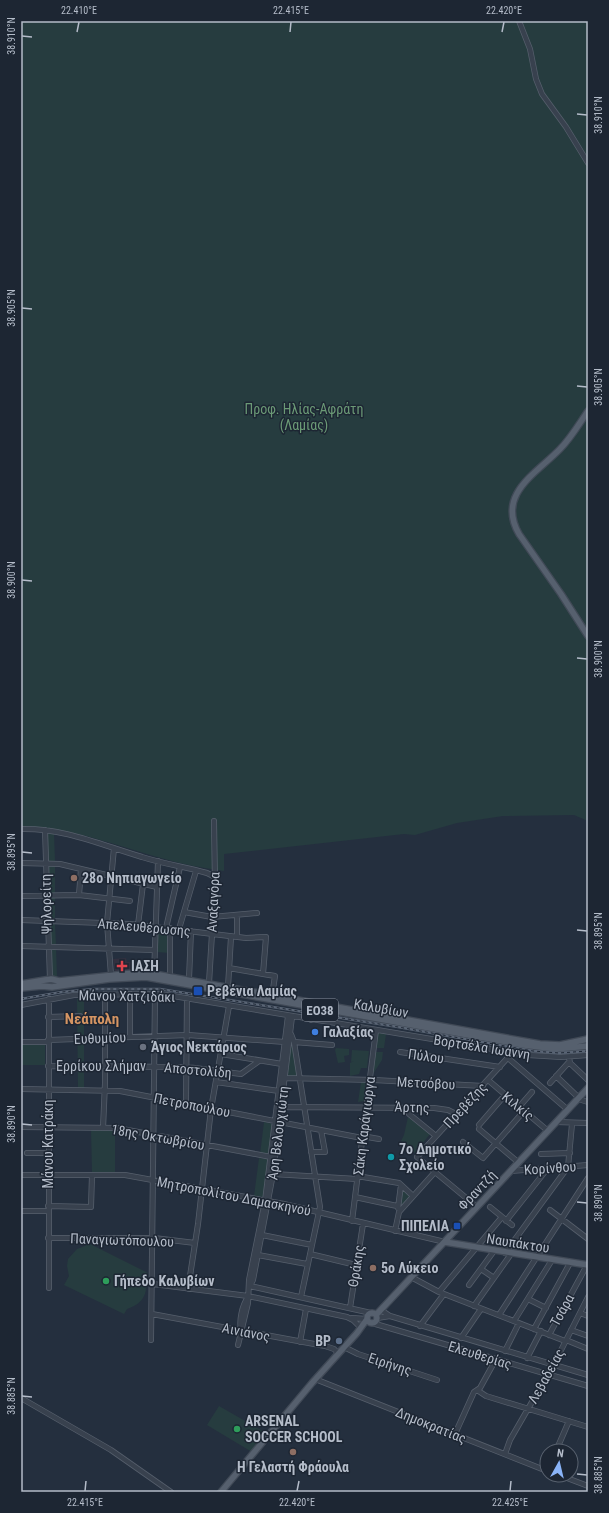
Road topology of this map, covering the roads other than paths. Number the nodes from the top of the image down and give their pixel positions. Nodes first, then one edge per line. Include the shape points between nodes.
1 (519, 21) edge
2 (588, 163) edge
3 (588, 411) edge
4 (588, 636) edge
5 (214, 821) dead end
6 (21, 830) edge
7 (45, 830) junction
8 (114, 848) junction
9 (158, 861) junction
10 (21, 863) edge
11 (46, 863) junction
12 (180, 867) junction
13 (81, 869) junction
14 (196, 871) junction
15 (111, 876) junction
16 (215, 878) junction
17 (143, 884) junction
18 (157, 887) junction
19 (79, 894) junction
20 (47, 895) junction
21 (21, 896) edge
22 (109, 898) junction
23 (130, 901) dead end
24 (184, 912) junction
25 (257, 913) dead end
26 (237, 915) junction
27 (212, 917) junction
28 (21, 920) edge
29 (47, 922) junction
30 (107, 923) junction
31 (138, 925) junction
32 (156, 927) junction
33 (168, 928) junction
34 (179, 929) junction
35 (190, 931) junction
36 (211, 934) junction
37 (231, 937) junction
38 (237, 937) junction
39 (21, 946) edge
40 (47, 946) junction
41 (109, 948) junction
42 (155, 950) junction
43 (229, 968) junction
44 (263, 974) junction
45 (111, 975) junction
46 (154, 976) junction
47 (170, 976) junction
48 (51, 979) junction
49 (189, 979) junction
50 (21, 984) edge
51 (209, 984) junction
52 (51, 986) junction
53 (21, 988) edge
54 (228, 988) junction
55 (105, 994) junction
56 (130, 994) junction
57 (155, 994) junction
58 (272, 996) junction
59 (187, 998) junction
60 (48, 999) junction
61 (21, 1005) edge
62 (229, 1006) junction
63 (314, 1009) junction
64 (80, 1016) dead end
65 (290, 1016) junction
66 (48, 1017) junction
67 (311, 1020) junction
68 (376, 1030) junction
69 (290, 1033) junction
70 (188, 1035) junction
71 (154, 1036) junction
72 (130, 1037) junction
73 (224, 1037) junction
74 (105, 1038) junction
75 (588, 1039) edge
76 (48, 1041) junction
77 (21, 1042) edge
78 (285, 1042) junction
79 (294, 1042) junction
80 (332, 1046) dead end
81 (588, 1046) edge
82 (400, 1052) dead end
83 (513, 1052) junction
84 (221, 1054) junction
85 (588, 1055) edge
86 (508, 1058) junction
87 (569, 1060) junction
88 (259, 1061) junction
89 (282, 1064) junction
90 (48, 1066) junction
91 (105, 1066) junction
92 (154, 1066) junction
93 (187, 1067) junction
94 (500, 1067) junction
95 (218, 1071) junction
96 (556, 1076) junction
97 (284, 1078) junction
98 (300, 1079) junction
99 (370, 1080) junction
100 (488, 1080) junction
101 (588, 1080) edge
102 (216, 1082) junction
103 (550, 1083) dead end
104 (483, 1086) junction
105 (588, 1088) edge
106 (21, 1090) edge
107 (48, 1090) junction
108 (105, 1090) junction
109 (279, 1091) junction
110 (532, 1092) dead end
111 (505, 1095) junction
112 (154, 1098) junction
113 (579, 1098) junction
114 (588, 1102) edge
115 (186, 1104) junction
116 (366, 1106) junction
117 (281, 1107) junction
118 (304, 1107) junction
119 (408, 1107) junction
120 (519, 1107) junction
121 (211, 1109) junction
122 (568, 1110) junction
123 (524, 1111) junction
124 (456, 1114) junction
125 (277, 1121) junction
126 (556, 1122) junction
127 (588, 1123) edge
128 (572, 1124) junction
129 (21, 1127) edge
130 (48, 1128) junction
131 (103, 1128) junction
132 (307, 1128) junction
133 (321, 1130) junction
134 (548, 1131) junction
135 (154, 1134) junction
136 (436, 1136) junction
137 (362, 1137) junction
138 (378, 1139) dead end
139 (463, 1142) dead end
140 (496, 1144) junction
141 (207, 1145) junction
142 (311, 1152) junction
143 (27, 1153) dead end
144 (48, 1153) junction
145 (570, 1153) junction
146 (541, 1154) dead end
147 (271, 1157) junction
148 (519, 1163) junction
149 (588, 1165) edge
150 (568, 1167) junction
151 (548, 1168) junction
152 (511, 1170) junction
153 (434, 1173) junction
154 (274, 1174) junction
155 (21, 1175) edge
156 (48, 1175) junction
157 (92, 1175) junction
158 (315, 1175) junction
159 (357, 1177) junction
160 (588, 1178) edge
161 (153, 1180) junction
162 (401, 1184) junction
163 (583, 1186) junction
164 (588, 1189) edge
165 (202, 1190) junction
166 (413, 1196) junction
167 (355, 1197) junction
168 (267, 1201) junction
169 (398, 1206) junction
170 (477, 1207) junction
171 (490, 1207) dead end
172 (48, 1209) junction
173 (550, 1210) dead end
174 (21, 1211) edge
175 (399, 1212) junction
176 (319, 1213) junction
177 (502, 1217) junction
178 (562, 1219) junction
179 (352, 1221) junction
180 (506, 1221) junction
181 (363, 1224) junction
182 (512, 1225) dead end
183 (395, 1231) junction
184 (262, 1235) junction
185 (48, 1238) junction
186 (154, 1238) junction
187 (588, 1239) edge
188 (444, 1242) junction
189 (196, 1243) junction
190 (312, 1245) junction
191 (476, 1248) junction
192 (494, 1251) junction
193 (508, 1253) junction
194 (310, 1254) junction
195 (258, 1255) junction
196 (537, 1258) junction
197 (552, 1260) junction
198 (570, 1263) junction
199 (308, 1264) junction
200 (356, 1265) junction
201 (588, 1265) edge
202 (481, 1269) junction
203 (411, 1277) junction
204 (494, 1278) junction
205 (153, 1284) junction
206 (469, 1285) dead end
207 (250, 1286) junction
208 (48, 1288) dead end
209 (188, 1289) junction
210 (442, 1293) junction
211 (248, 1297) junction
212 (300, 1297) junction
213 (588, 1298) edge
214 (528, 1299) junction
215 (474, 1306) junction
216 (350, 1308) junction
217 (382, 1308) junction
218 (546, 1308) junction
219 (306, 1309) junction
220 (481, 1309) junction
221 (580, 1313) junction
222 (152, 1314) junction
223 (374, 1314) junction
224 (499, 1315) junction
225 (390, 1316) junction
226 (588, 1316) edge
227 (350, 1318) junction
228 (369, 1321) junction
229 (517, 1322) junction
230 (420, 1326) junction
231 (534, 1329) junction
232 (360, 1330) junction
233 (571, 1330) junction
234 (241, 1331) junction
235 (541, 1331) junction
236 (549, 1335) junction
237 (588, 1336) edge
238 (461, 1338) junction
239 (151, 1340) dead end
240 (566, 1341) junction
241 (300, 1342) junction
242 (238, 1345) dead end
243 (344, 1346) junction
244 (588, 1349) edge
245 (505, 1351) junction
246 (338, 1353) junction
247 (527, 1358) junction
248 (496, 1359) junction
249 (553, 1366) junction
250 (547, 1375) junction
251 (588, 1375) edge
252 (315, 1379) junction
253 (437, 1380) dead end
254 (588, 1386) edge
255 (477, 1390) junction
256 (21, 1398) edge
257 (528, 1409) junction
258 (569, 1421) junction
259 (588, 1427) edge
260 (455, 1434) junction
261 (559, 1443) edge
262 (504, 1454) junction
263 (539, 1468) edge
264 (171, 1492) edge
265 (221, 1492) edge

1 - 2 street via 530,49 542,94
3 - 4 main road via 560,449 522,484 514,500 512,512 519,534
5 - 16 street, Αναξαγόρα
6 - 7 street
7 - 8 street via 69,834
7 - 11 street, Ψηλορείτη
8 - 9 street
8 - 15 street
9 - 12 street
9 - 18 street
10 - 11 street
11 - 13 street
11 - 20 street, Ψηλορείτη
12 - 14 street
12 - 33 street
13 - 15 street
13 - 19 street
14 - 16 street
14 - 24 street
15 - 17 street
15 - 22 street
16 - 27 street, Αναξαγόρα
17 - 18 street
17 - 31 street
18 - 32 street
19 - 20 street
19 - 22 street
20 - 21 street
20 - 29 street, Ψηλορείτη
22 - 23 street
22 - 30 street
24 - 27 street
24 - 34 street
25 - 26 street
26 - 27 street
26 - 38 street
27 - 36 street, Αναξαγόρα
28 - 29 street, Απελευθέρωσης
29 - 30 street, Απελευθέρωσης
29 - 40 street, Ψηλορείτη
30 - 31 street, Απελευθέρωσης
30 - 41 street
31 - 32 street, Απελευθέρωσης
32 - 33 street, Απελευθέρωσης
32 - 42 street
33 - 34 street, Απελευθέρωσης
33 - 47 street
34 - 35 street, Απελευθέρωσης
35 - 36 street, Απελευθέρωσης
35 - 49 street
36 - 37 street, Απελευθέρωσης
36 - 51 street, Αναξαγόρα
37 - 38 street, Απελευθέρωσης
37 - 43 street
38 - 44 street, Απελευθέρωσης via 266,938
39 - 40 street
40 - 41 street
40 - 48 street, Ψηλορείτη
41 - 42 street
41 - 45 street
42 - 46 street
43 - 44 street
43 - 54 street
44 - 58 street via 275,976
45 - 46 main road, Καλυβίων / ΕΟ38 via 134,973
45 - 48 main road, Καλυβίων / ΕΟ38
46 - 47 main road, Καλυβίων / ΕΟ38
46 - 52 main road, Καλυβίων / ΕΟ38
46 - 63 main road, Καλυβίων / ΕΟ38
47 - 49 main road, Καλυβίων / ΕΟ38
48 - 50 main road, Καλυβίων / ΕΟ38
48 - 52 main road via 47,983
49 - 51 main road, Καλυβίων / ΕΟ38
51 - 54 main road, Καλυβίων / ΕΟ38
52 - 53 main road, Καλυβίων / ΕΟ38
54 - 58 main road, Καλυβίων / ΕΟ38
55 - 56 street, Μάνου Χατζιδάκι
55 - 60 street, Μάνου Χατζιδάκι
55 - 74 street
56 - 57 street, Μάνου Χατζιδάκι
56 - 72 street
57 - 59 street, Μάνου Χατζιδάκι
57 - 71 street
58 - 75 main road, Καλυβίων / ΕΟ38 via 540,1044 560,1045
59 - 62 street, Μάνου Χατζιδάκι
59 - 70 street
60 - 61 street, Μάνου Χατζιδάκι
60 - 66 street, Μάνου Κατράκη
62 - 65 street, Μάνου Χατζιδάκι
62 - 73 street
63 - 67 street
63 - 81 main road, Καλυβίων / ΕΟ38 via 539,1048
64 - 66 street
65 - 67 street, Μάνου Χατζιδάκι
65 - 69 street, Άρη Βελουχιώτη
65 - 78 street, Άρη Βελουχιώτη
66 - 76 street, Μάνου Κατράκη
67 - 68 street, Μάνου Χατζιδάκι
68 - 83 street, Βορτσέλα Ιωάννη
68 - 99 street, Σάκη Καράγιωργα
69 - 79 street
69 - 97 street, Άρη Βελουχιώτη
70 - 71 street, Ευθυμίου
70 - 73 street, Ευθυμίου
70 - 93 street
71 - 72 street, Ευθυμίου
71 - 92 street
72 - 74 street, Ευθυμίου
73 - 78 street, Ευθυμίου
73 - 84 street
74 - 76 street, Ευθυμίου
74 - 91 street
76 - 77 street, Ευθυμίου
76 - 90 street, Μάνου Κατράκη
78 - 89 street, Άρη Βελουχιώτη
79 - 80 street
79 - 98 street
82 - 94 street, Πύλου
83 - 86 street, Πρεβέζης
83 - 87 street, Βορτσέλα Ιωάννη
84 - 88 street
84 - 95 street
85 - 87 street, Βορτσέλα Ιωάννη
86 - 94 street, Πρεβέζης
86 - 122 street
87 - 96 street
87 - 101 street
88 - 89 street
88 - 95 street, Αποστολίδη via 241,1074
89 - 109 street, Άρη Βελουχιώτη
90 - 91 street, Ερρίκου Σλήμαν
90 - 107 street, Μάνου Κατράκη
91 - 92 street, Ερρίκου Σλήμαν
91 - 108 street
92 - 93 street, Αποστολίδη
92 - 112 street
93 - 95 street, Αποστολίδη
93 - 115 street
94 - 100 street, Πρεβέζης
95 - 102 street
96 - 103 street
96 - 113 street
97 - 98 street, Μετσόβου
97 - 117 street, Άρη Βελουχιώτη
98 - 99 street, Μετσόβου
98 - 118 street
99 - 104 street, Μετσόβου
99 - 116 street, Σάκη Καράγιωργα
100 - 104 street, Πρεβέζης
100 - 111 street, Κιλκίς
102 - 109 street
102 - 121 street
104 - 124 street, Πρεβέζης
105 - 113 main road, Φραντζή
106 - 107 street, Πετροπούλου
107 - 108 street, Πετροπούλου
107 - 130 street, Μάνου Κατράκη
108 - 112 street, Πετροπούλου
108 - 131 street
109 - 125 street, Άρη Βελουχιώτη
110 - 120 street
111 - 120 street, Κιλκίς
111 - 140 street via 479,1127
112 - 115 street, Πετροπούλου
112 - 135 street
113 - 114 street
113 - 122 main road, Φραντζή
115 - 121 street, Πετροπούλου
116 - 118 street, Άρτης
116 - 119 street, Άρτης
116 - 137 street, Σάκη Καράγιωργα
117 - 118 street, Άρτης
117 - 125 street, Άρη Βελουχιώτη
118 - 132 street
119 - 124 street, Άρτης via 443,1108
119 - 136 street via 409,1114
120 - 123 street, Κιλκίς
121 - 125 street, Πετροπούλου
121 - 141 street
122 - 126 main road, Φραντζή
123 - 134 street, Κιλκίς
123 - 140 street
124 - 136 street, Πρεβέζης
125 - 132 street, Πετροπούλου
125 - 147 street, Άρη Βελουχιώτη
125 - 154 street, Άρη Βελουχιώτη
126 - 128 street
126 - 134 main road, Φραντζή
127 - 128 street
128 - 145 street
129 - 130 street, 18ης Οκτωβρίου
130 - 131 street, 18ης Οκτωβρίου
130 - 144 street, Μάνου Κατράκη
131 - 135 street, 18ης Οκτωβρίου
132 - 133 street, Πετροπούλου
132 - 142 street
133 - 137 street, Πετροπούλου
133 - 142 street via 325,1152
134 - 148 main road, Φραντζή
135 - 141 street, 18ης Οκτωβρίου
135 - 161 street
136 - 153 street, Πρεβέζης via 417,1157
137 - 138 street, Πετροπούλου
137 - 159 street, Σάκη Καράγιωργα
139 - 140 street via 483,1158
140 - 148 street
141 - 147 street, 18ης Οκτωβρίου
141 - 165 street
142 - 158 street
143 - 144 street
144 - 156 street, Μάνου Κατράκη
145 - 146 street
145 - 150 street
147 - 168 street, Άρη Βελουχιώτη
148 - 152 main road, Φραντζή
149 - 150 street, Κορίνθου
150 - 151 street, Κορίνθου
150 - 193 street
151 - 152 street, Κορίνθου
151 - 180 street
152 - 170 main road, Φραντζή
153 - 166 street
153 - 170 street
154 - 158 street
154 - 168 street, Άρη Βελουχιώτη
155 - 156 street, Μητροπολίτου Δαμασκηνού
156 - 157 street, Μητροπολίτου Δαμασκηνού
156 - 172 street, Μάνου Κατράκη
157 - 161 street, Μητροπολίτου Δαμασκηνού via 122,1175
157 - 172 street via 91,1208
158 - 159 street
158 - 176 street
159 - 162 street
159 - 167 street, Σάκη Καράγιωργα
160 - 163 street
161 - 165 street, Μητροπολίτου Δαμασκηνού
161 - 186 street
162 - 166 street
162 - 169 street
163 - 164 street
163 - 178 street
165 - 168 street, Μητροπολίτου Δαμασκηνού
165 - 189 street
166 - 175 street
167 - 169 street
167 - 179 street, Σάκη Καράγιωργα
168 - 176 street, Μητροπολίτου Δαμασκηνού
168 - 184 street, Άρη Βελουχιώτη
168 - 207 street, Άρη Βελουχιώτη via 249,1280
169 - 175 street
170 - 188 main road, Φραντζή
171 - 177 street
172 - 174 street
172 - 185 street, Μάνου Κατράκη
173 - 178 street
175 - 183 street
176 - 179 street, Μητροπολίτου Δαμασκηνού
176 - 190 street
177 - 180 street
177 - 191 street
178 - 187 street
178 - 196 street
179 - 181 street, Μητροπολίτου Δαμασκηνού
180 - 182 street
181 - 183 street, Μητροπολίτου Δαμασκηνού
181 - 200 street, Θράκης
183 - 188 street, Μητροπολίτου Δαμασκηνού
184 - 190 street
184 - 195 street, Άρη Βελουχιώτη
185 - 186 street, Παναγιωτόπουλου
185 - 208 street, Μάνου Κατράκη
186 - 189 street, Παναγιωτόπουλου
186 - 205 street
188 - 191 main road, Ναυπάκτου
188 - 203 main road, Φραντζή
189 - 209 street
190 - 194 street
191 - 192 main road, Ναυπάκτου
191 - 210 street
192 - 193 main road, Ναυπάκτου
192 - 202 street
193 - 196 main road, Ναυπάκτου
193 - 204 street
194 - 199 street
194 - 200 street
195 - 199 street
195 - 207 street, Άρη Βελουχιώτη
196 - 197 main road, Ναυπάκτου
196 - 224 street
197 - 198 main road, Ναυπάκτου
197 - 214 street
198 - 201 main road, Ναυπάκτου
198 - 218 street
199 - 212 street
200 - 216 street, Θράκης
201 - 236 street, Τσάρα
202 - 204 street
202 - 206 street
203 - 210 street
203 - 217 main road, Φραντζή
204 - 215 street
205 - 209 street
205 - 222 street
207 - 211 street
207 - 212 street
209 - 211 street
210 - 215 street
210 - 230 street
211 - 219 street
211 - 234 street via 244,1302
212 - 216 street
213 - 221 street, Λεβαδείας
214 - 218 street
214 - 229 street
215 - 220 street
216 - 223 street
217 - 223 main road, Φραντζή
217 - 225 street, Ελευθερίας
218 - 231 street
219 - 227 street
219 - 241 street
220 - 224 street
220 - 238 street
221 - 226 street
221 - 233 street, Λεβαδείας
222 - 234 street, Αινιάνος
222 - 239 street
223 - 225 street
223 - 228 main road via 368,1314
223 - 228 main road, Φραντζή via 375,1322
224 - 229 street
225 - 230 street, Ελευθερίας
227 - 228 street, Ελευθερίας
227 - 232 street
228 - 232 main road
228 - 248 street, Ελευθερίας
229 - 231 street
229 - 245 street
230 - 238 street, Ελευθερίας
231 - 235 street
232 - 243 main road
233 - 237 street
233 - 240 street, Λεβαδείας
234 - 241 street, Αινιάνος
234 - 242 street
235 - 236 street
235 - 247 street
236 - 240 street
238 - 245 street, Ελευθερίας
240 - 244 street
240 - 249 street, Λεβαδείας
241 - 246 street, Αινιάνος via 331,1348
243 - 246 main road
243 - 253 street, Ειρήνης via 358,1354
245 - 247 street, Ελευθερίας
246 - 252 main road
247 - 249 street, Ελευθερίας
248 - 250 street, Ελευθερίας
248 - 255 street
249 - 250 street, Λεβαδείας
249 - 251 street, Ελευθερίας
250 - 254 street, Ελευθερίας
250 - 257 street, Λεβαδείας
252 - 260 street, Δημοκρατίας
252 - 265 main road
255 - 257 street via 486,1396
255 - 260 street
256 - 264 street via 111,1450
257 - 258 street
257 - 262 street, Λεβαδείας
258 - 259 street
258 - 261 street
260 - 262 street, Δημοκρατίας
262 - 263 street, Δημοκρατίας

